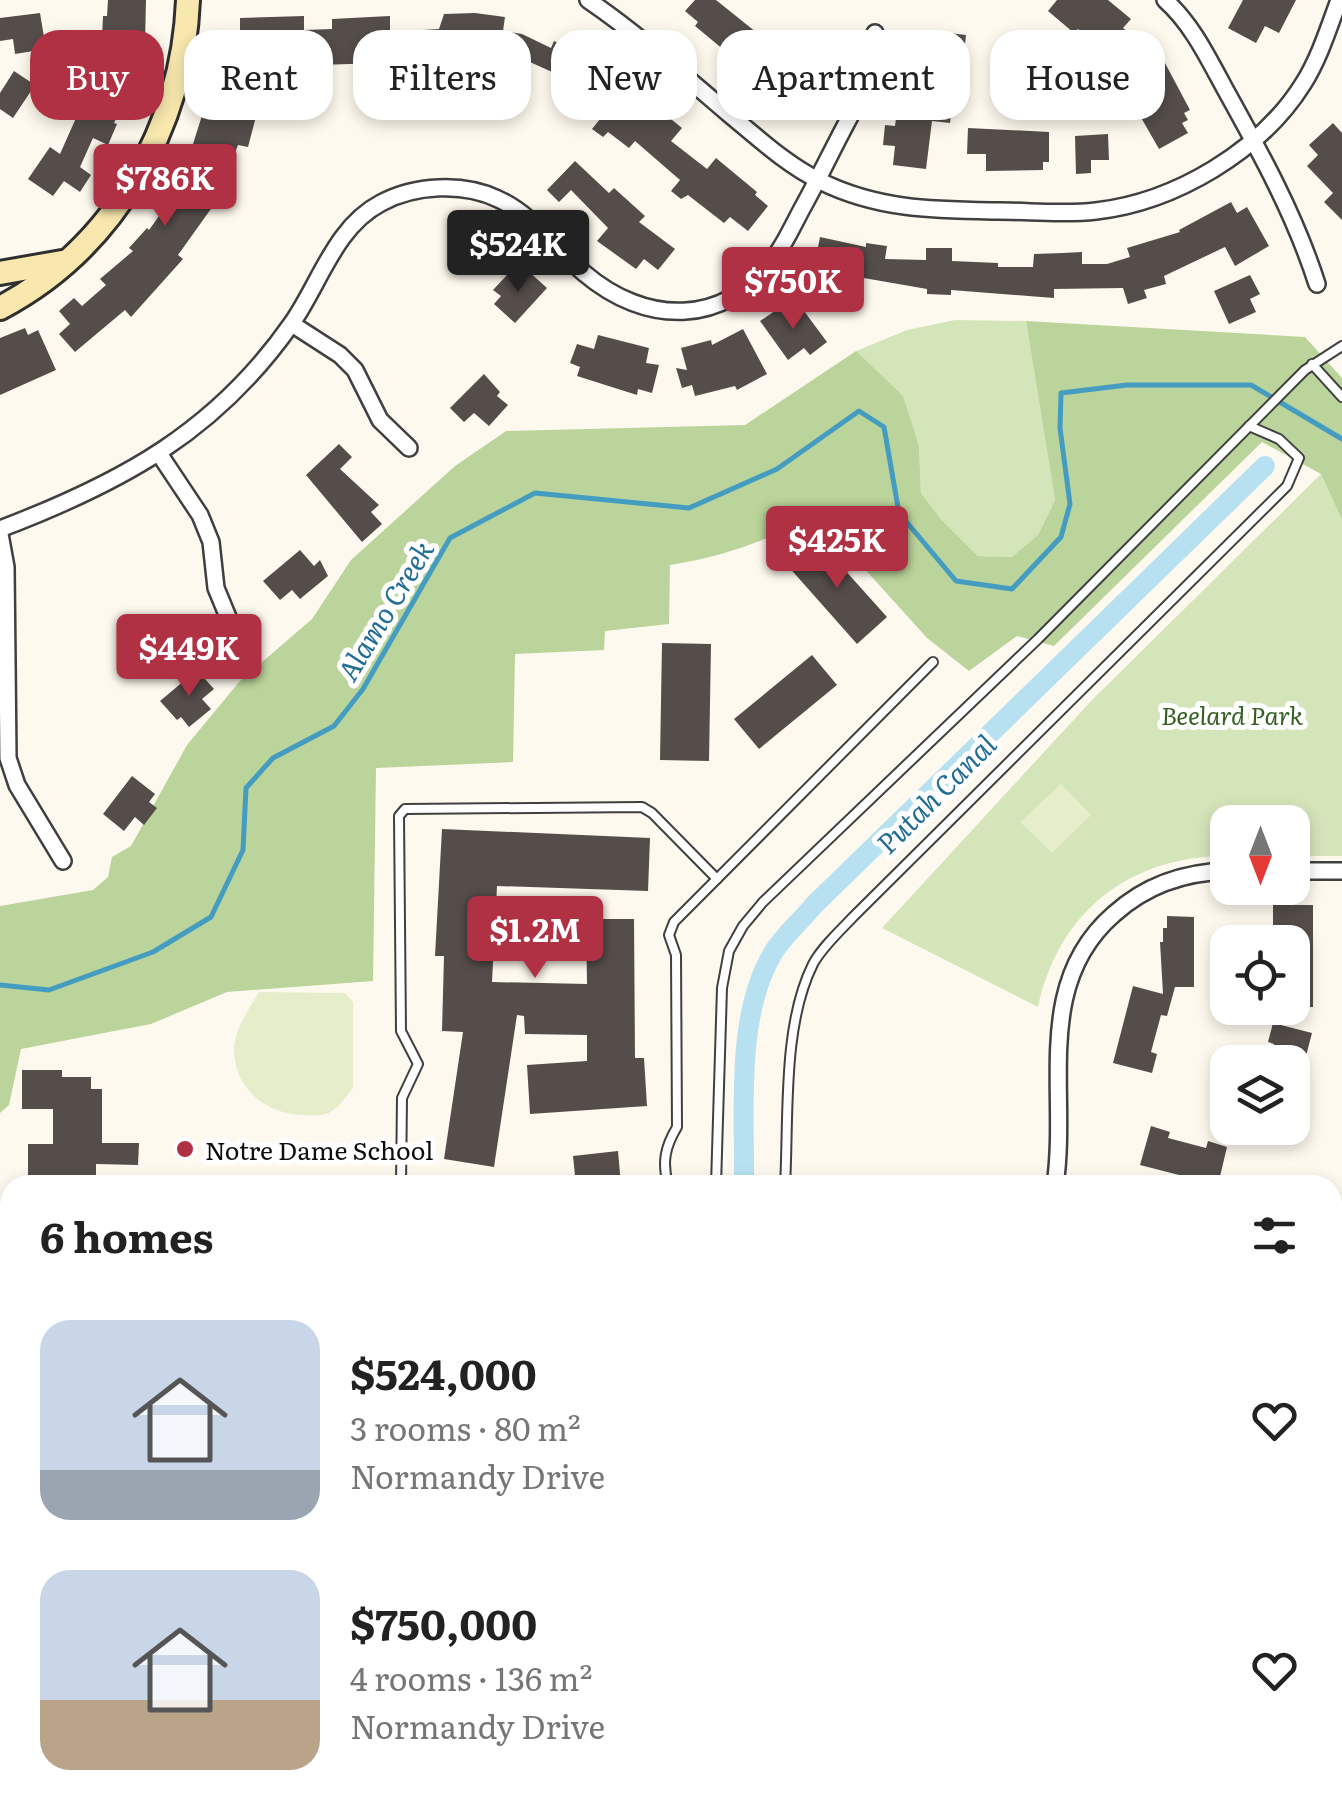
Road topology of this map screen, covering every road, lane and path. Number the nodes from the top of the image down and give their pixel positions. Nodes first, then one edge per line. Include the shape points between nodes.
1 (188, 0) edge
2 (588, 0) edge
3 (1165, 0) edge
4 (1339, 0) edge
5 (848, 120) edge
6 (1253, 140) junction
7 (816, 180) junction
8 (70, 260) junction
9 (0, 274) edge
10 (1317, 284) dead end
11 (0, 308) edge
12 (292, 324) junction
13 (1342, 346) edge
14 (1309, 367) junction
15 (1342, 397) edge
16 (1249, 426) junction
17 (409, 448) dead end
18 (160, 454) junction
19 (0, 532) edge
20 (235, 634) dead end
21 (933, 662) dead end
22 (64, 861) dead end
23 (1310, 871) edge
24 (1342, 871) edge
25 (1210, 873) edge
26 (717, 880) junction
27 (401, 1175) edge
28 (666, 1175) edge
29 (716, 1175) edge
30 (786, 1175) edge
31 (1055, 1175) edge

1 - 8 street via 179,78 144,162 120,206
2 - 7 street
3 - 6 street via 1200,43
4 - 6 street via 1304,82
5 - 7 street
6 - 7 street via 1184,185 1144,202 1095,211 889,206
6 - 10 street
7 - 12 street via 756,280 734,298 670,312 609,293 522,213 495,197 466,189 405,192 354,223
8 - 9 street
8 - 11 street
12 - 17 street via 355,370 380,420
12 - 18 street via 211,415
13 - 14 lane
14 - 15 lane
14 - 16 lane
16 - 29 lane via 742,926 722,988
16 - 30 lane via 1279,439 1299,458 1287,486 814,960 799,998 792,1046
18 - 19 street
18 - 20 street via 212,542 216,588
19 - 22 street via 8,758 16,786
21 - 26 lane
23 - 24 street
25 - 31 street via 1176,878 1133,898 1097,931 1070,974 1059,1026
26 - 27 lane via 642,807 405,809 399,816 401,1032 418,1064 402,1098
26 - 28 lane via 674,922 670,935 676,955 677,1127 667,1145

